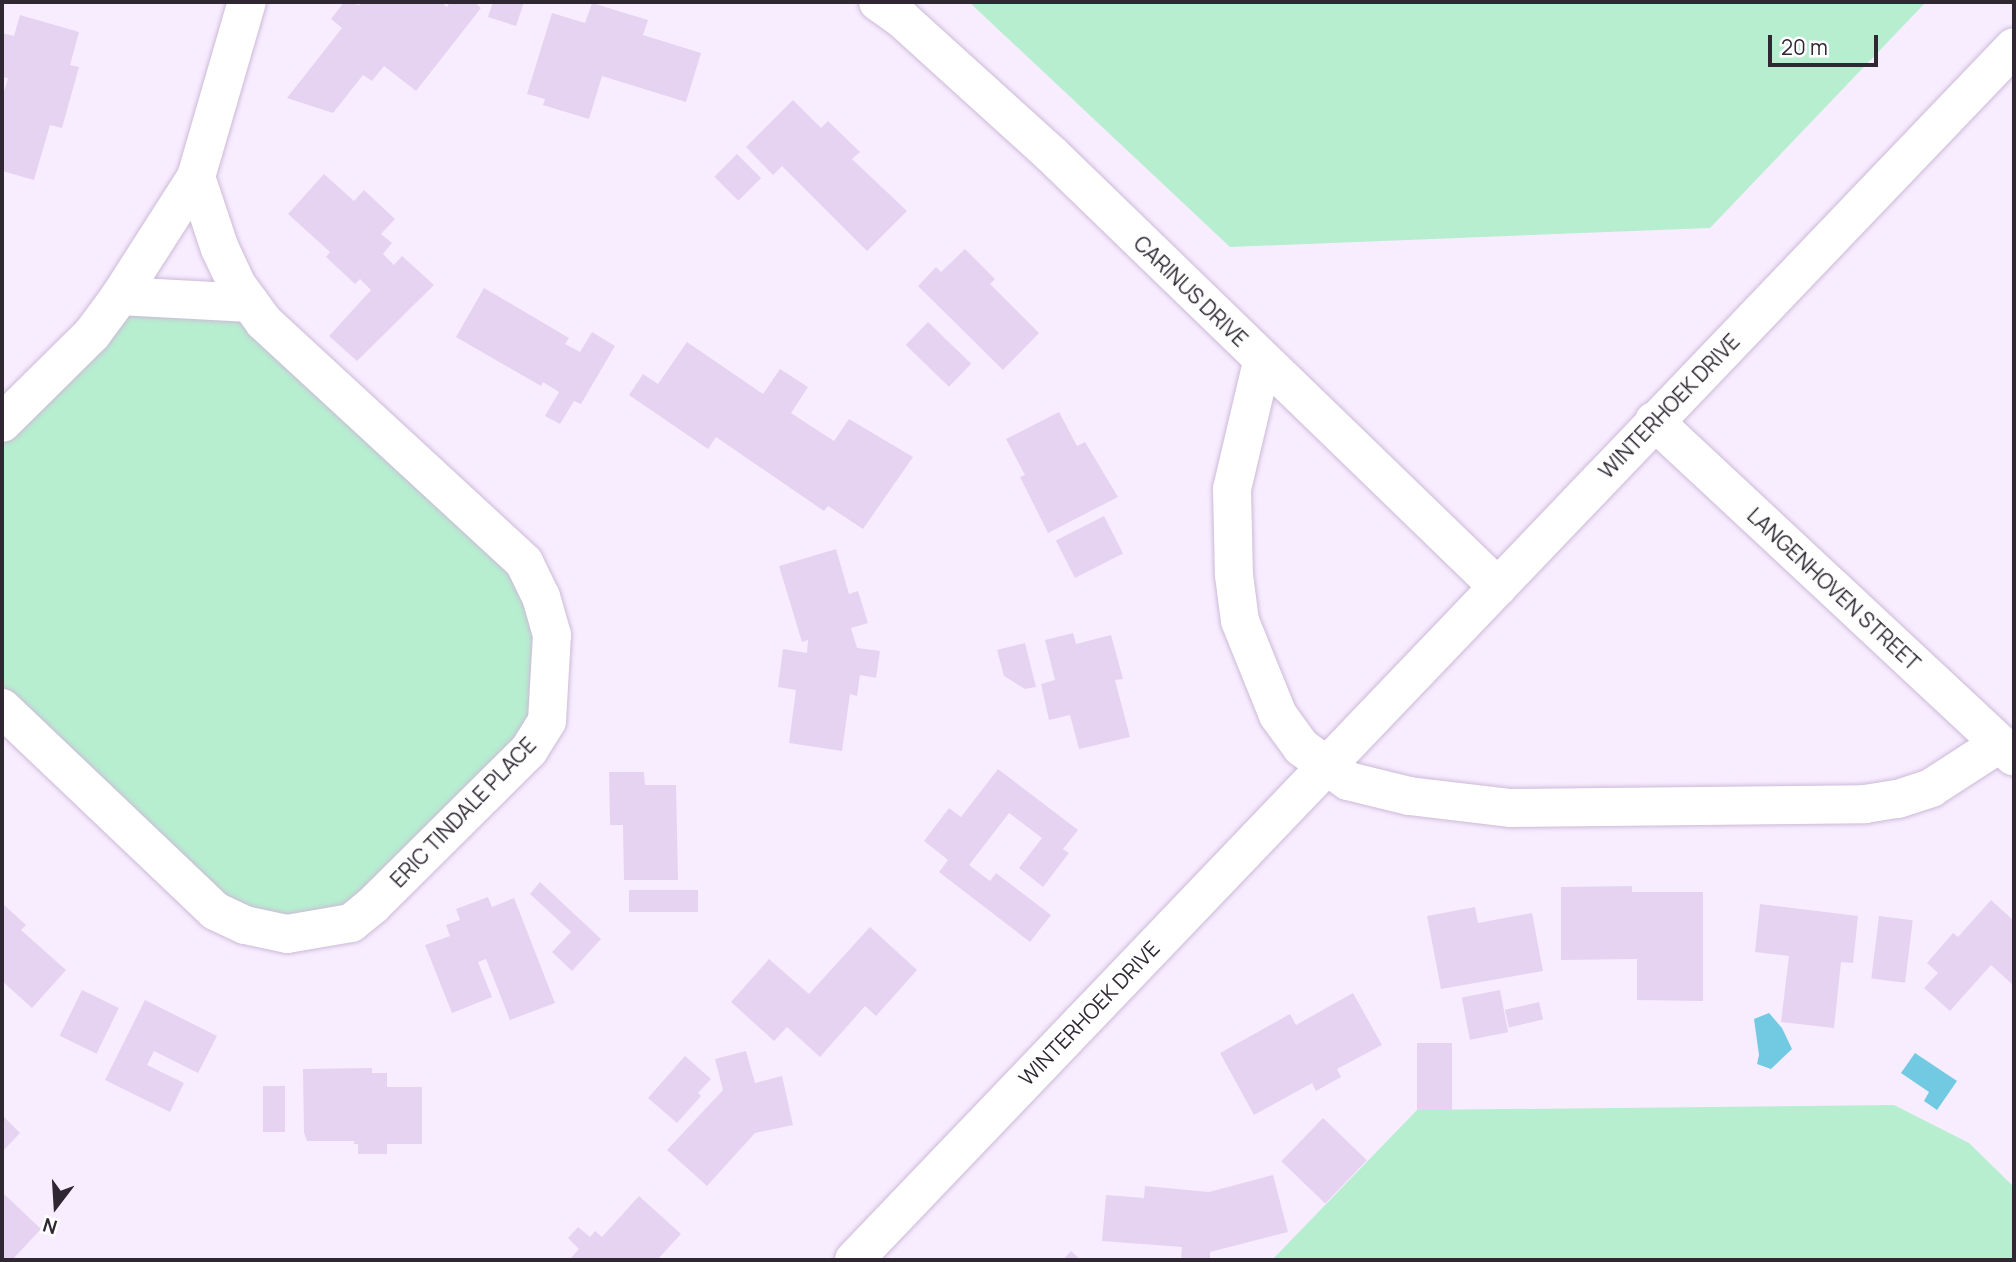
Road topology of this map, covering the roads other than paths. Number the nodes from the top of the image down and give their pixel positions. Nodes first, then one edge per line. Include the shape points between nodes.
1 (247, 2) edge
2 (878, 2) edge
3 (2014, 47) edge
4 (196, 177) junction
5 (120, 296) junction
6 (250, 303) junction
7 (1262, 362) junction
8 (1654, 421) junction
9 (2, 423) edge
10 (1498, 587) junction
11 (2, 708) edge
12 (2007, 751) edge
13 (1324, 766) junction
14 (854, 1260) edge

1 - 4 street
2 - 7 street, CARINUS DRIVE via 1052,155
3 - 8 street, WINTERHOEK DRIVE
4 - 5 street
4 - 6 street, ERIC TINDALE PLACE via 216,240
5 - 6 street
5 - 9 street via 92,334
6 - 11 street, ERIC TINDALE PLACE via 264,323 524,562 552,635 547,721 529,750 351,923 288,934 245,925 215,911
7 - 10 street, CARINUS DRIVE
7 - 13 street via 1232,489 1240,621 1278,715 1301,747
8 - 10 street, WINTERHOEK DRIVE
8 - 12 street, LANGENHOVEN STREET
10 - 13 street, WINTERHOEK DRIVE
12 - 13 street via 1898,799 1826,806 1511,808 1371,789
13 - 14 street, WINTERHOEK DRIVE

